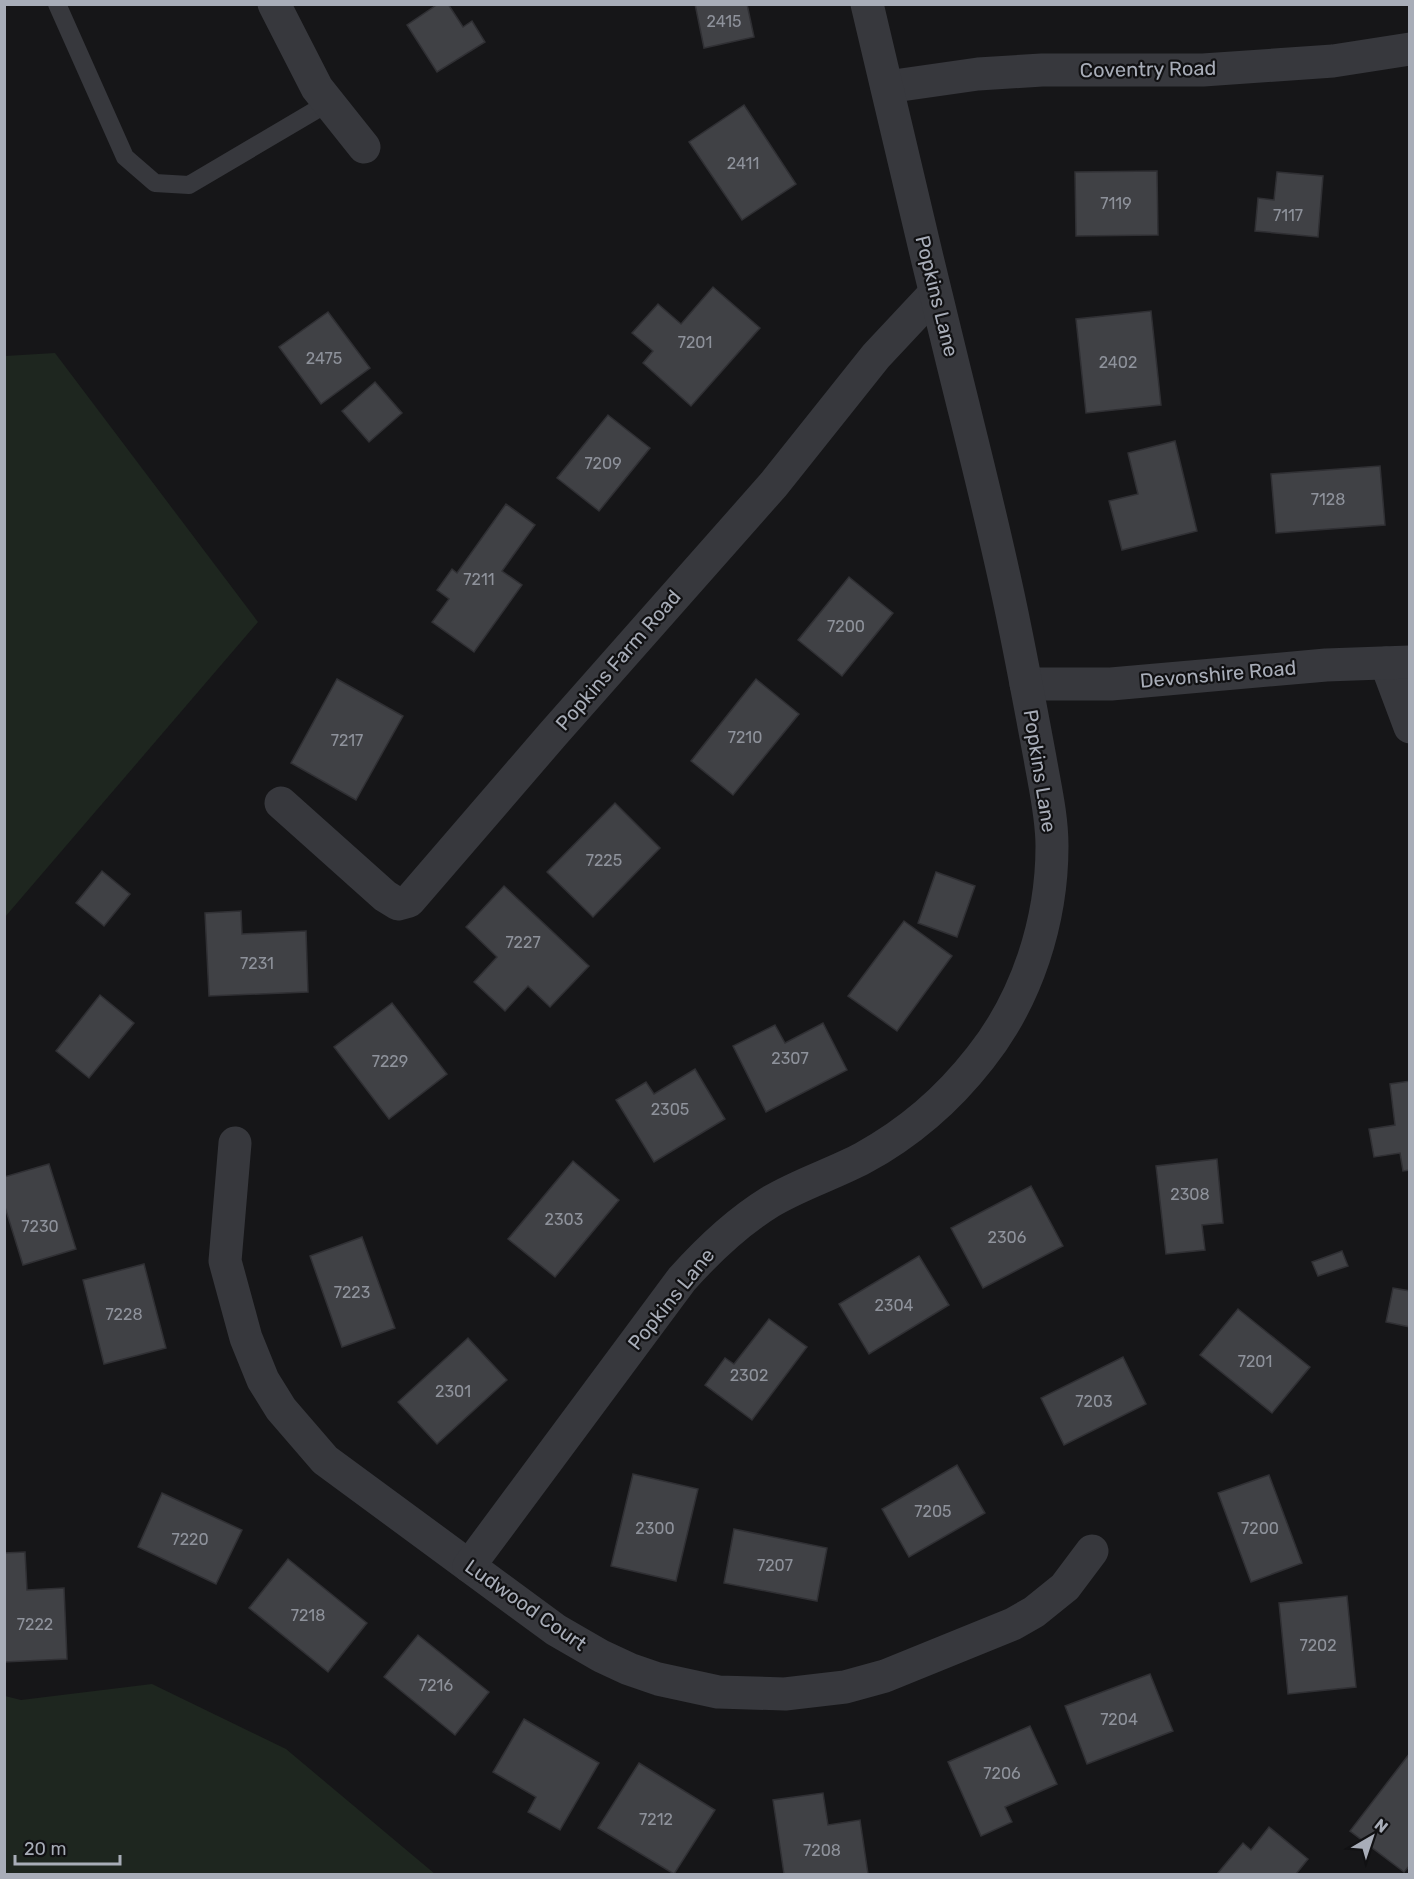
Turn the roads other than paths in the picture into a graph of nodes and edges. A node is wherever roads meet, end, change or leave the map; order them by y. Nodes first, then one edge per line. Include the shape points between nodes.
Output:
1 (57, 4) edge
2 (274, 4) edge
3 (867, 4) edge
4 (1410, 49) edge
5 (887, 87) junction
6 (328, 103) junction
7 (364, 147) dead end
8 (936, 293) junction
9 (1398, 662) edge
10 (1026, 684) junction
11 (1410, 727) edge
12 (281, 803) dead end
13 (235, 1143) dead end
14 (1092, 1551) dead end
15 (469, 1566) junction

1 - 6 lane via 125,157 155,183 189,185
2 - 6 street via 316,88
3 - 5 street, Popkins Lane
4 - 5 street, Coventry Road via 1322,62 1203,70 1041,70
5 - 8 street, Popkins Lane
6 - 7 street
8 - 10 street, Popkins Lane via 1005,575
8 - 12 street, Popkins Farm Road via 876,356 774,484 410,901 398,903 385,896
9 - 10 street, Devonshire Road via 1111,684
9 - 11 street
10 - 15 street, Popkins Lane via 1050,814 1050,880 1034,957 1000,1030 958,1085 887,1144 771,1201 707,1251 682,1279
13 - 15 street, Ludwood Court via 225,1261 246,1338 263,1380 280,1409 325,1460
14 - 15 street, Ludwood Court via 1065,1587 1013,1624 885,1676 845,1687 785,1694 718,1692 629,1669 556,1630

